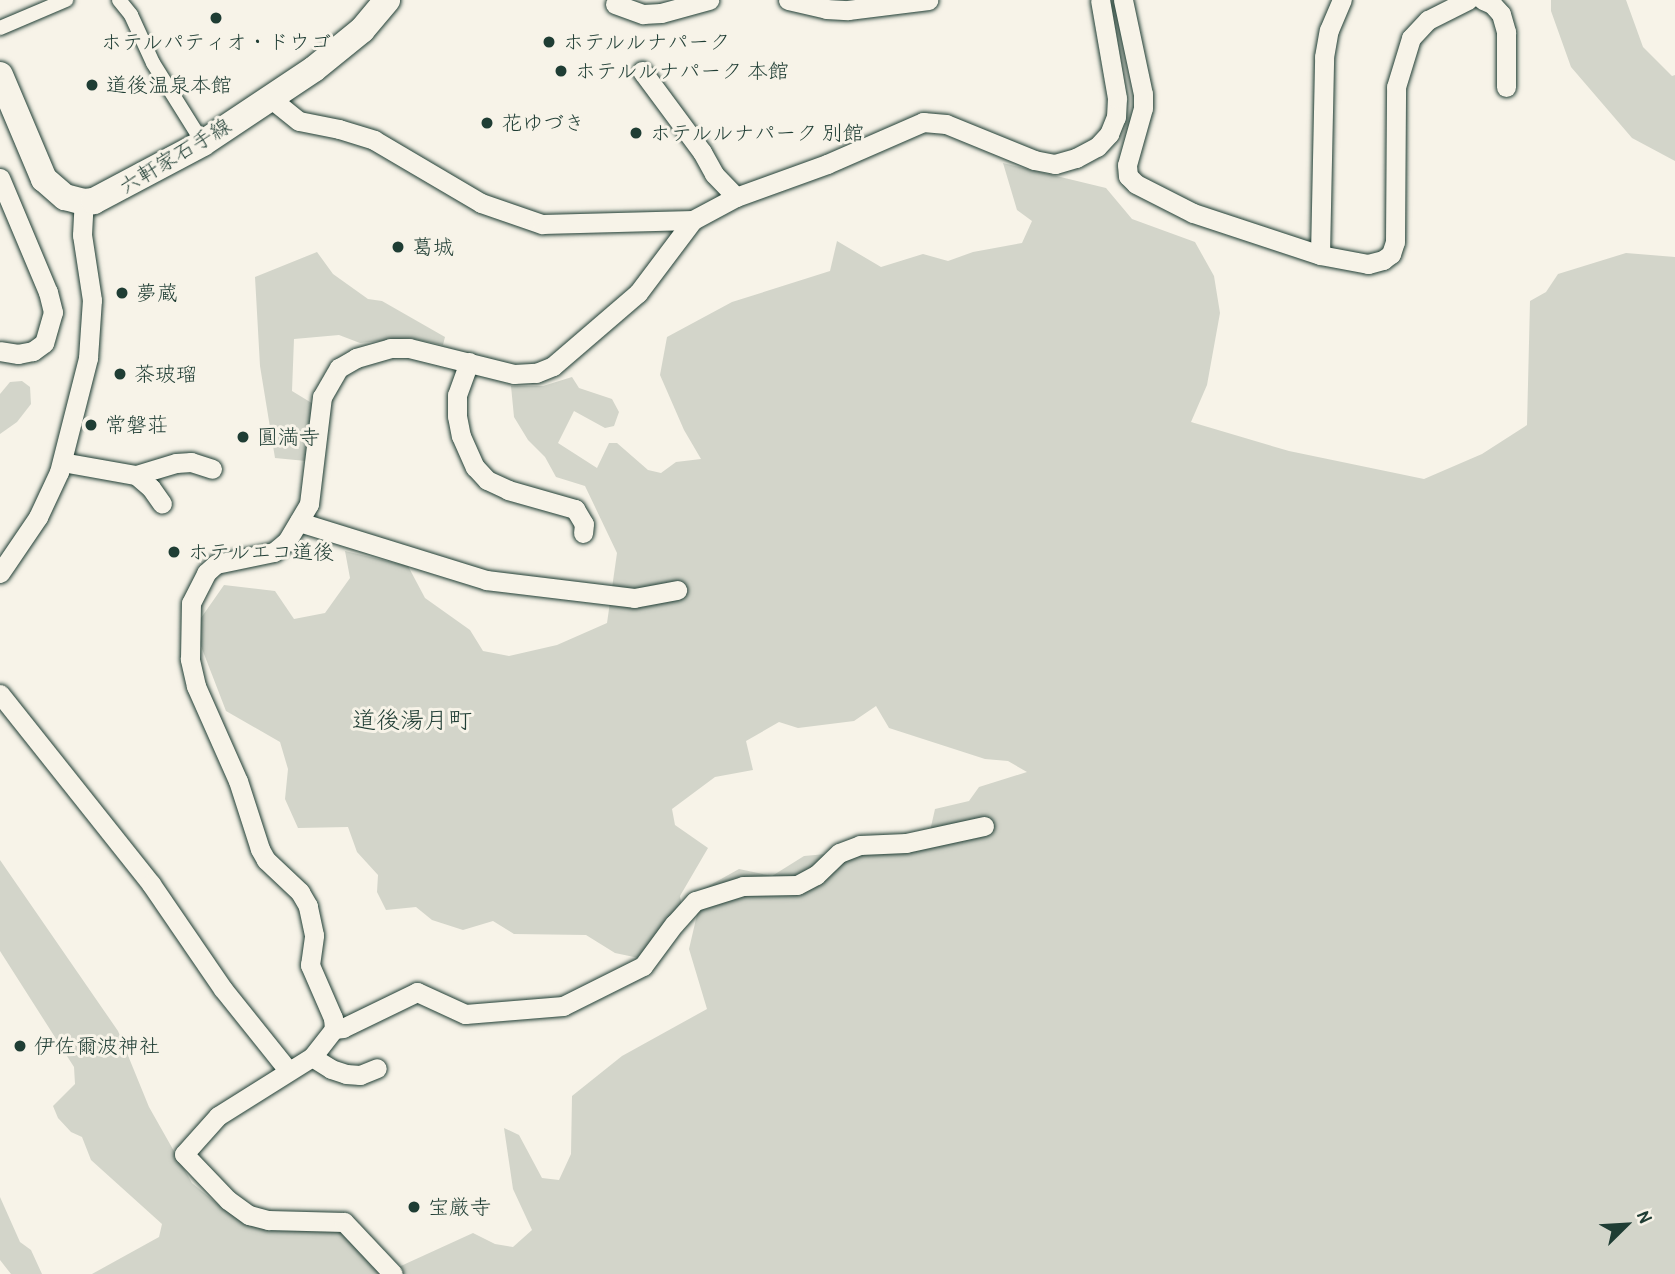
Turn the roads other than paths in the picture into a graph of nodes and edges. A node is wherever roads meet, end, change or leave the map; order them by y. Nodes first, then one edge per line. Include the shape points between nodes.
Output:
1 (66, 0) edge
2 (119, 0) edge
3 (387, 0) edge
4 (709, 0) edge
5 (788, 0) edge
6 (928, 0) edge
7 (1100, 0) edge
8 (1123, 0) edge
9 (1342, 0) edge
10 (1468, 0) edge
11 (1483, 0) edge
12 (615, 4) dead end
13 (0, 28) edge
14 (642, 71) dead end
15 (0, 75) edge
16 (1506, 87) dead end
17 (269, 97) junction
18 (203, 142) junction
19 (0, 178) edge
20 (736, 197) junction
21 (84, 202) junction
22 (693, 220) junction
23 (1320, 256) junction
24 (0, 351) edge
25 (469, 362) junction
26 (62, 462) junction
27 (212, 470) dead end
28 (136, 475) junction
29 (162, 504) dead end
30 (299, 522) junction
31 (583, 533) dead end
32 (0, 573) edge
33 (677, 590) dead end
34 (0, 694) edge
35 (984, 826) dead end
36 (334, 1029) junction
37 (312, 1057) junction
38 (377, 1068) dead end
39 (288, 1070) junction
40 (393, 1274) edge

1 - 13 street
2 - 18 street
3 - 17 main road, 六軒家石手線 via 336,52
4 - 12 street via 643,14
5 - 6 street via 848,10
7 - 20 street via 1117,98 1112,125 1097,147 1055,164 1034,160 958,128 923,122
8 - 23 street via 1143,94 1128,176 1193,213
9 - 23 street via 1324,57
10 - 23 street via 1428,20 1411,38 1396,87 1395,242 1391,254 1368,264
11 - 16 street via 1501,14 1506,32
14 - 20 street via 714,174
15 - 21 main road via 44,178 65,197
17 - 18 main road, 六軒家石手線
17 - 22 street via 299,121 374,140 481,203 542,224
18 - 21 main road, 六軒家石手線 via 106,198
19 - 24 street via 53,312 44,343 18,354
20 - 22 street
21 - 26 street via 82,236 91,278 92,327 89,358
22 - 25 street via 638,293 553,366 514,374
25 - 30 street via 390,348 339,368 322,397 309,504
25 - 31 street via 457,396 457,416 475,467 487,480 508,490 575,509 584,524
26 - 28 street
26 - 32 street via 38,517
27 - 28 street via 191,462
28 - 29 street
30 - 33 street via 486,580 634,598
30 - 36 street via 281,548 228,559 206,573 191,603 190,659 196,686 238,781 260,849 300,891 311,913 310,965
34 - 39 street via 151,884 223,989
35 - 36 street via 906,844 860,845 839,853 797,885 743,886 695,901 643,966 563,1006 465,1014 417,992
36 - 37 street
37 - 38 street via 346,1074 360,1075
37 - 39 street
39 - 40 street via 218,1116 184,1154 249,1215 268,1220 344,1222

